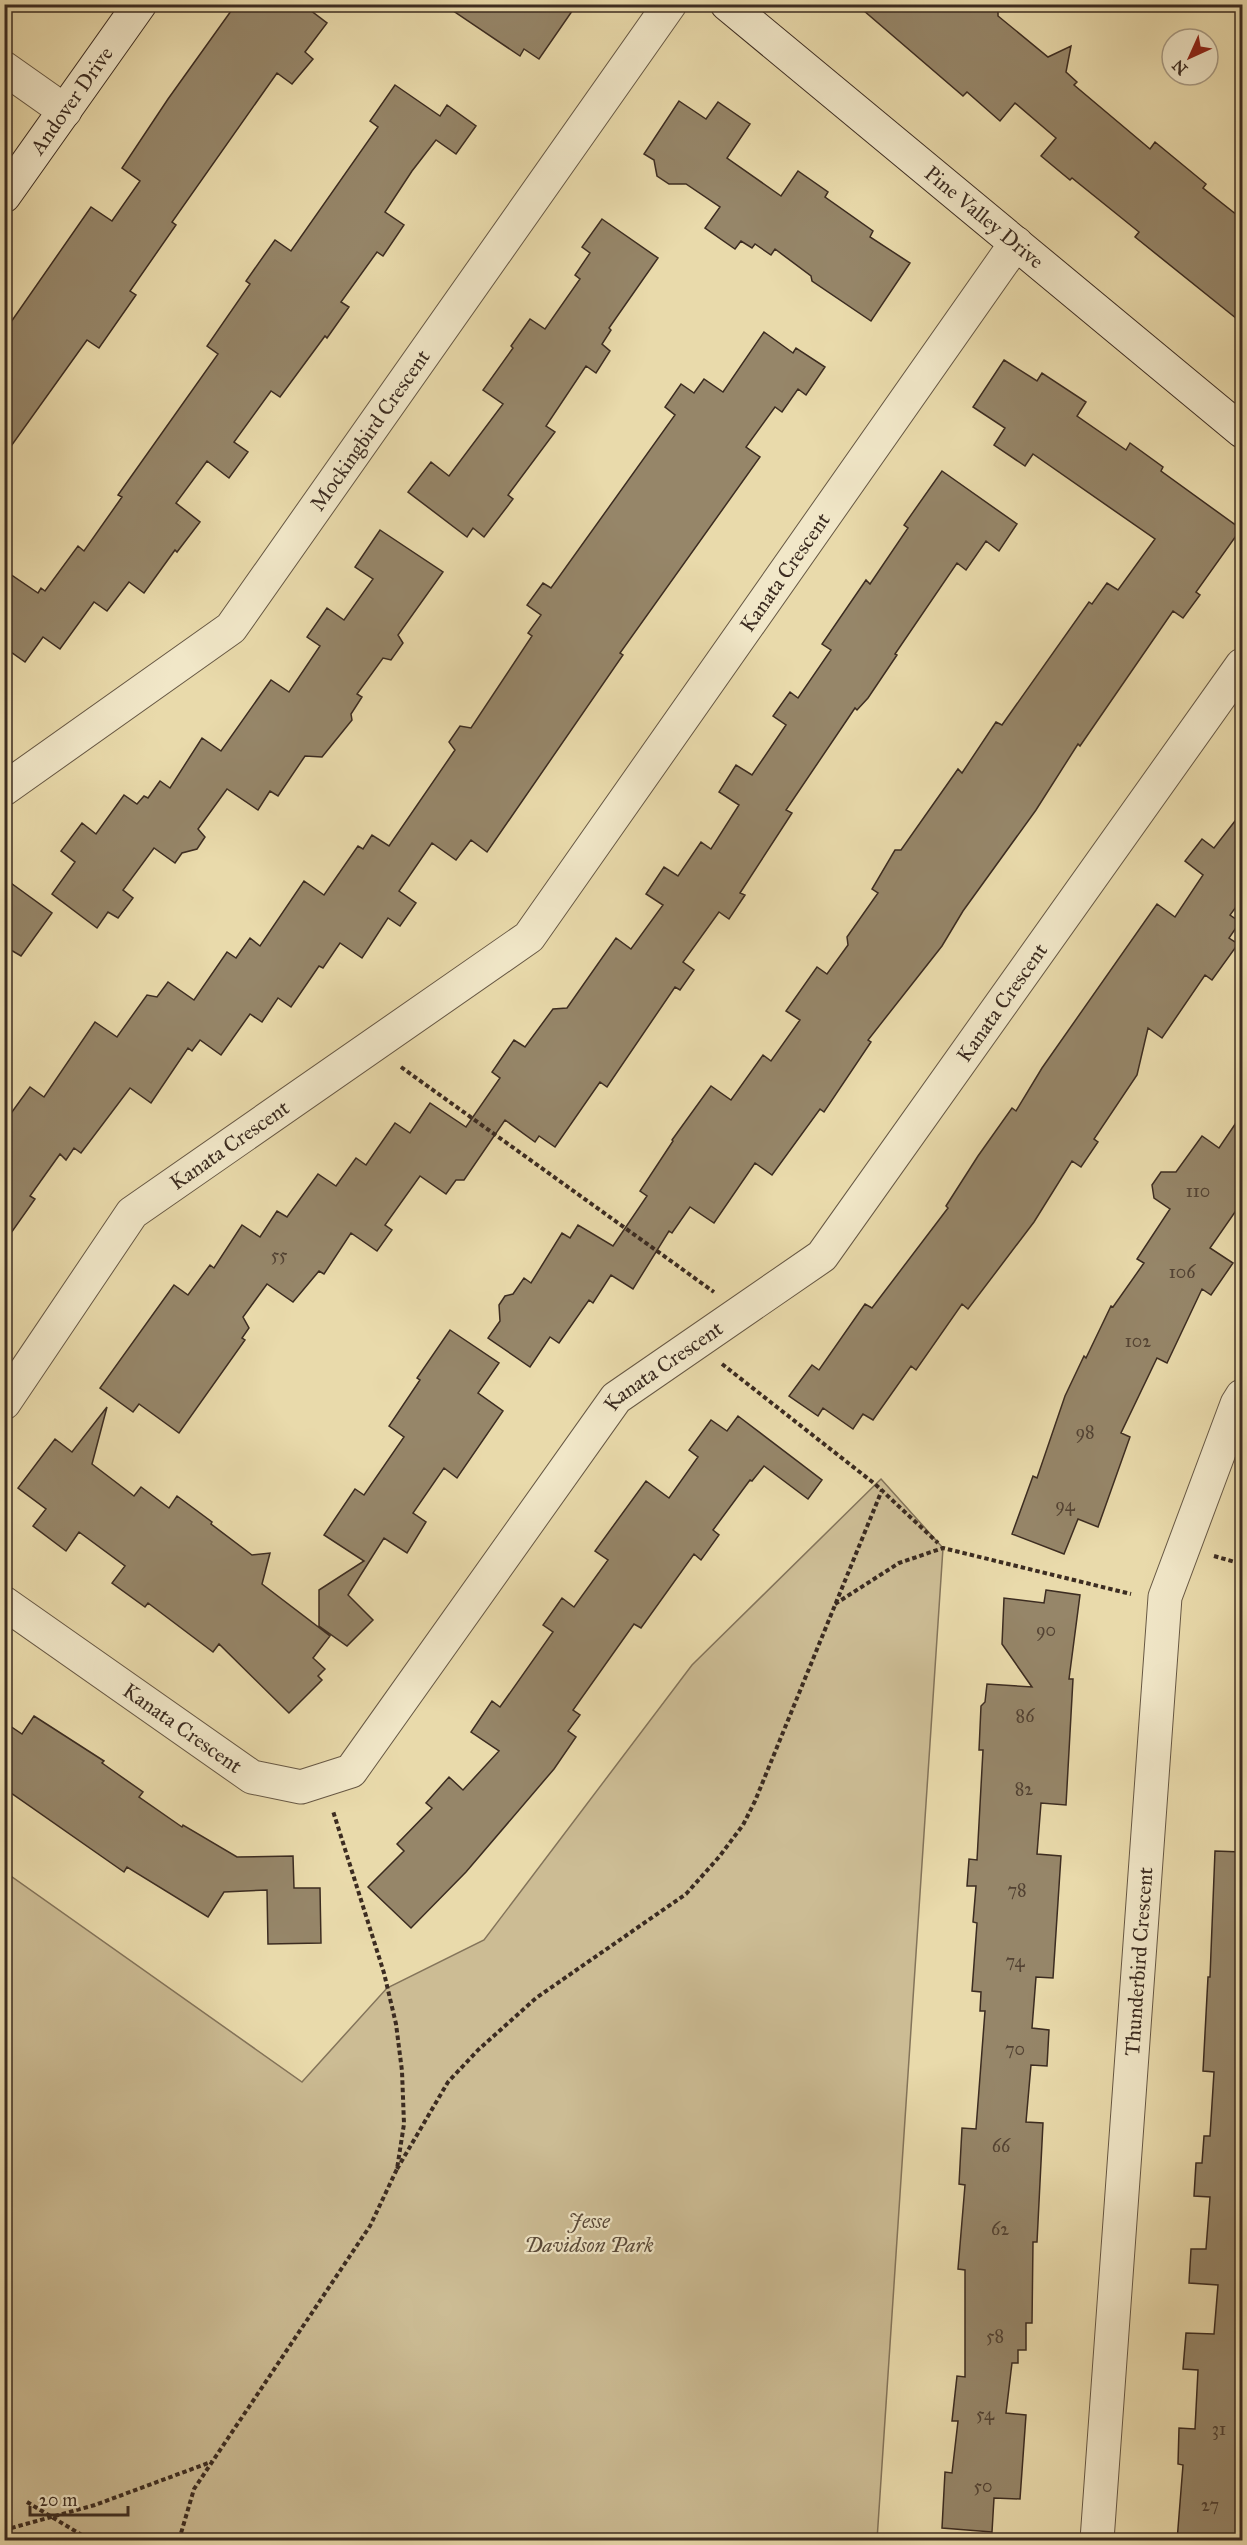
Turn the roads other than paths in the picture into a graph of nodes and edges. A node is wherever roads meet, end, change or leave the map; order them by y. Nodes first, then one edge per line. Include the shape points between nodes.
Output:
1 (140, 4) edge
2 (670, 4) edge
3 (727, 4) edge
4 (4, 68) edge
5 (65, 111) junction
6 (4, 196) edge
7 (1016, 243) junction
8 (1242, 430) edge
9 (1242, 664) edge
10 (4, 789) edge
11 (1242, 1396) edge
12 (4, 1403) edge
13 (4, 1603) edge
14 (1097, 2541) edge

1 - 5 street, Andover Drive
2 - 10 street, Mockingbird Crescent via 231,628
3 - 7 street, Pine Valley Drive
4 - 5 street
5 - 6 street, Andover Drive
7 - 8 street, Pine Valley Drive
7 - 12 street, Kanata Crescent via 529,937 132,1214
9 - 13 street, Kanata Crescent via 822,1256 616,1398 351,1771 301,1787 252,1777
11 - 14 street, Thunderbird Crescent via 1165,1597

